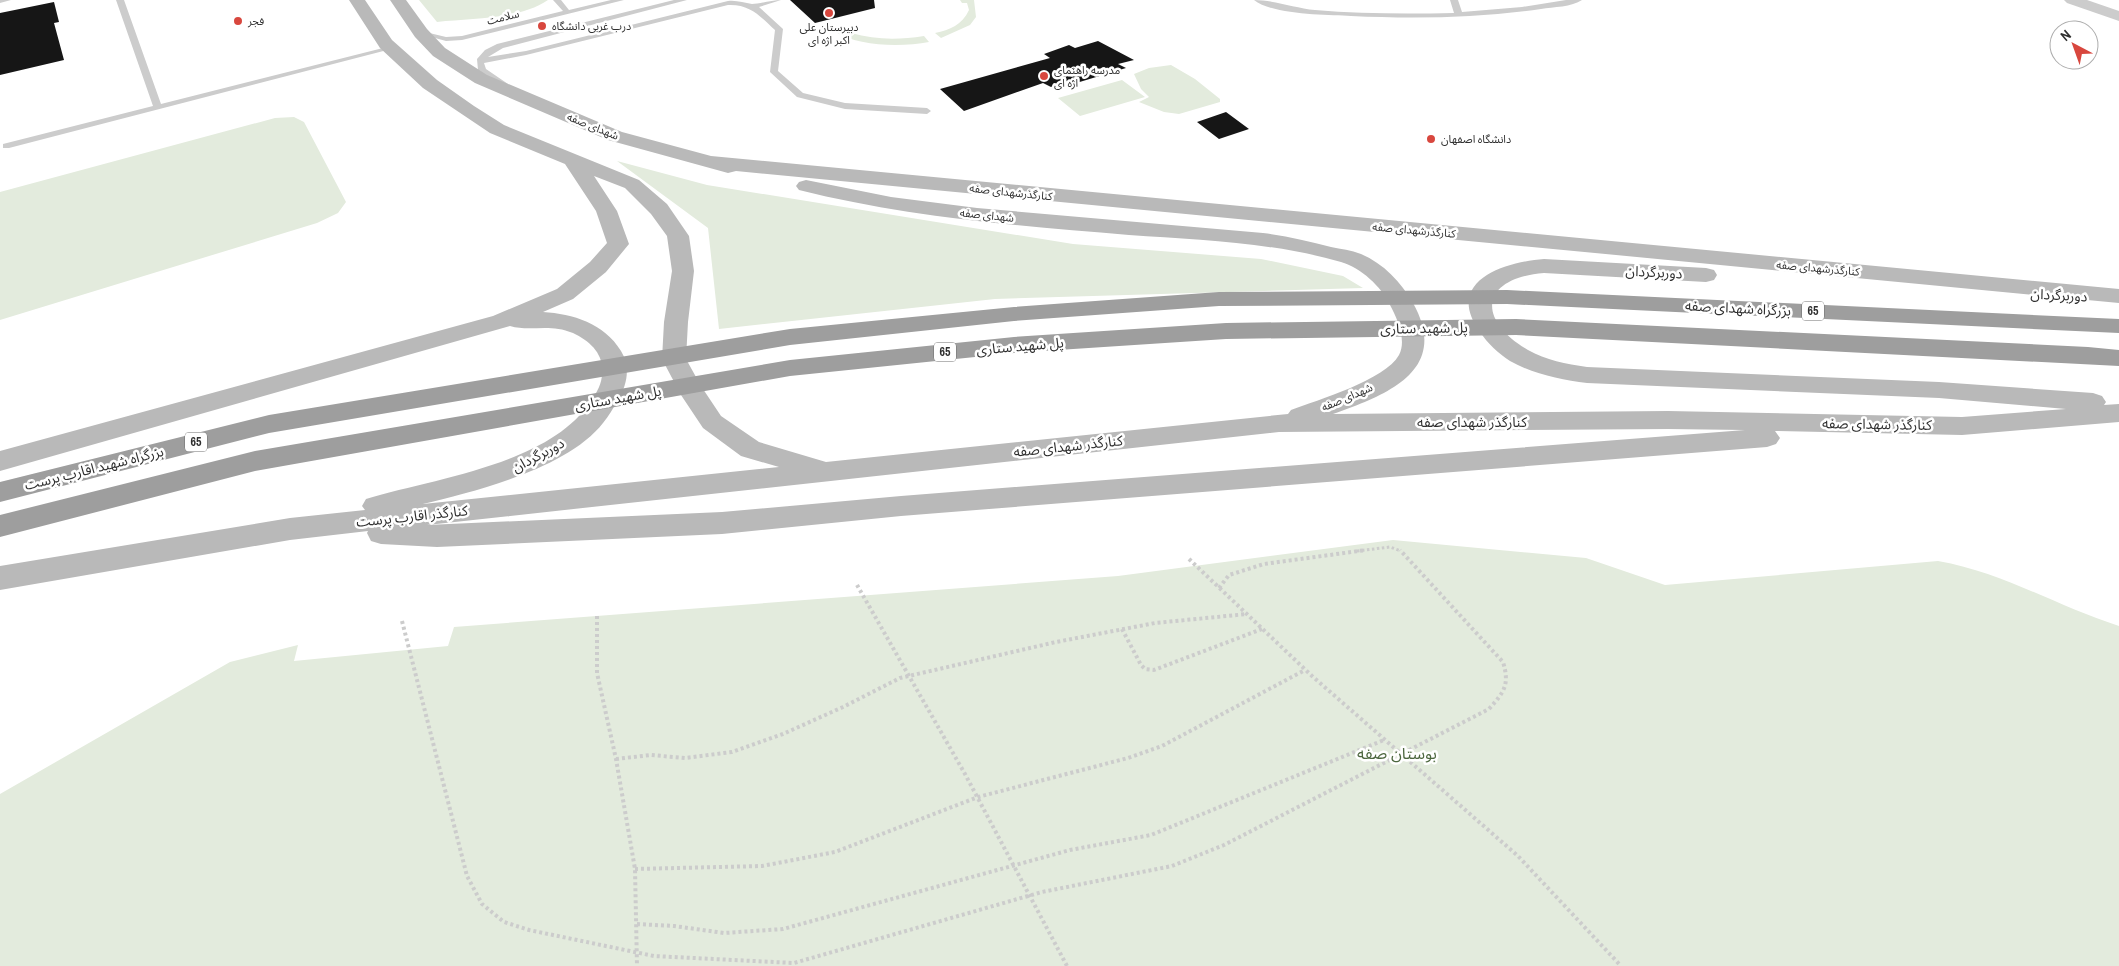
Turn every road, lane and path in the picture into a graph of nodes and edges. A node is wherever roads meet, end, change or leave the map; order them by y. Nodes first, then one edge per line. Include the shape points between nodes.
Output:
1 (7, 0) edge
2 (120, 0) edge
3 (357, 0) edge
4 (398, 0) edge
5 (557, 0) edge
6 (619, 0) edge
7 (683, 0) edge
8 (777, 0) edge
9 (1258, 0) edge
10 (1454, 0) edge
11 (1578, 0) edge
12 (2072, 0) edge
13 (0, 2) edge
14 (754, 6) junction
15 (588, 8) junction
16 (568, 13) junction
17 (1459, 15) junction
18 (2119, 16) edge
19 (602, 20) junction
20 (504, 28) junction
21 (421, 33) junction
22 (515, 42) junction
23 (391, 48) junction
24 (480, 61) junction
25 (519, 96) junction
26 (158, 107) junction
27 (927, 111) dead end
28 (6, 146) dead end
29 (574, 161) junction
30 (710, 162) junction
31 (2119, 297) edge
32 (501, 321) junction
33 (2119, 326) edge
34 (2119, 358) edge
35 (395, 402) joint
36 (2119, 404) edge
37 (2119, 413) edge
38 (1279, 423) junction
39 (1962, 426) junction
40 (0, 461) edge
41 (827, 472) junction
42 (0, 492) edge
43 (0, 526) edge
44 (290, 529) junction
45 (1189, 559) dead end
46 (0, 578) edge
47 (857, 585) dead end
48 (1219, 588) junction
49 (1247, 614) junction
50 (597, 616) dead end
51 (402, 620) dead end
52 (1122, 629) junction
53 (1262, 629) junction
54 (1305, 670) junction
55 (911, 676) junction
56 (1384, 740) junction
57 (1401, 754) junction
58 (616, 759) junction
59 (978, 797) junction
60 (1014, 864) junction
61 (635, 869) junction
62 (1030, 896) junction
63 (637, 924) junction
64 (637, 952) junction
65 (637, 966) edge
66 (1067, 966) edge
67 (1621, 966) edge

1 - 13 lane
2 - 26 lane
3 - 23 main road
4 - 21 main road, شهدای صفه
5 - 16 lane
6 - 15 lane, سلامت
7 - 19 lane, سلامت
8 - 14 lane
9 - 17 lane via 1274,7 1303,12 1395,17
10 - 17 lane
11 - 17 lane via 1540,8
12 - 18 street
14 - 24 lane via 744,1 728,3 526,53
14 - 27 lane via 779,29 780,37 772,62 774,72 800,95 845,106
15 - 16 lane, سلامت
15 - 19 lane via 579,13 579,17
16 - 20 lane, سلامت
19 - 22 lane, سلامت
20 - 21 lane, سلامت via 446,39
20 - 22 lane
21 - 25 main road, شهدای صفه via 439,52 460,66
22 - 24 lane, سلامت via 488,52
23 - 26 lane
23 - 29 main road via 430,84 489,124
24 - 25 lane via 482,70
25 - 30 main road, شهدای صفه via 615,136
26 - 28 lane
29 - 32 main road via 606,209 616,229 618,244 598,267 565,294
29 - 41 main road via 632,184 659,208 678,236 683,271 674,358 712,422 750,448
30 - 31 main road, کنارگذرشهدای صفه
30 - 38 main road, شهدای صفه via 850,196 914,206 1036,221 1253,238 1305,245 1354,260 1388,282 1405,307 1414,338 1410,358 1390,377 1359,394
31 - 36 main road, دوربرگردان via 1544,266 1524,268 1493,280 1484,290 1480,302 1481,316 1488,329 1507,347 1563,372 1939,390
32 - 40 main road
32 - 44 main road, دوربرگردان via 555,320 596,336 609,349 615,365 614,383 606,402 590,421 568,439 510,470
33 - 35 highway, بزرگراه شهدای صفه / 65 via 1507,297 1219,299 1014,314 790,337
34 - 43 highway, پل شهید ستاری / 65 via 1516,327 1226,331 1014,345 790,368 255,461
35 - 42 highway, بزرگراه شهید اقارب پرست / 65 via 269,424
37 - 39 main road, کنارگذر شهدای صفه
38 - 39 main road, کنارگذر شهدای صفه via 1668,420
38 - 41 main road, کنارگذر شهدای صفه
39 - 44 main road via 1692,443 722,523 437,536
41 - 44 main road, کنارگذر اقارب پرست
44 - 46 main road, کنارگذر اقارب پرست
45 - 48 path
47 - 55 path
48 - 49 path
48 - 57 path via 1229,575 1264,564 1380,548 1399,550 1503,662 1508,677 1504,692 1489,709
49 - 52 path
49 - 53 path
50 - 58 path via 597,673
51 - 64 path via 467,876 482,904 504,922 529,930
52 - 53 path via 1141,665 1154,670
52 - 55 path
53 - 54 path
54 - 56 path
54 - 59 path via 1162,746
55 - 58 path via 900,678 783,734 732,752 685,758 651,755
55 - 59 path
56 - 57 path
56 - 60 path via 1151,835
57 - 62 path via 1224,845 1172,866
57 - 67 path via 1518,856
58 - 61 path
59 - 60 path
59 - 61 path via 835,852 762,866
60 - 62 path
60 - 63 path via 784,929 724,933
61 - 63 path
62 - 64 path via 794,963 654,956
62 - 66 path
63 - 64 path
64 - 65 path

